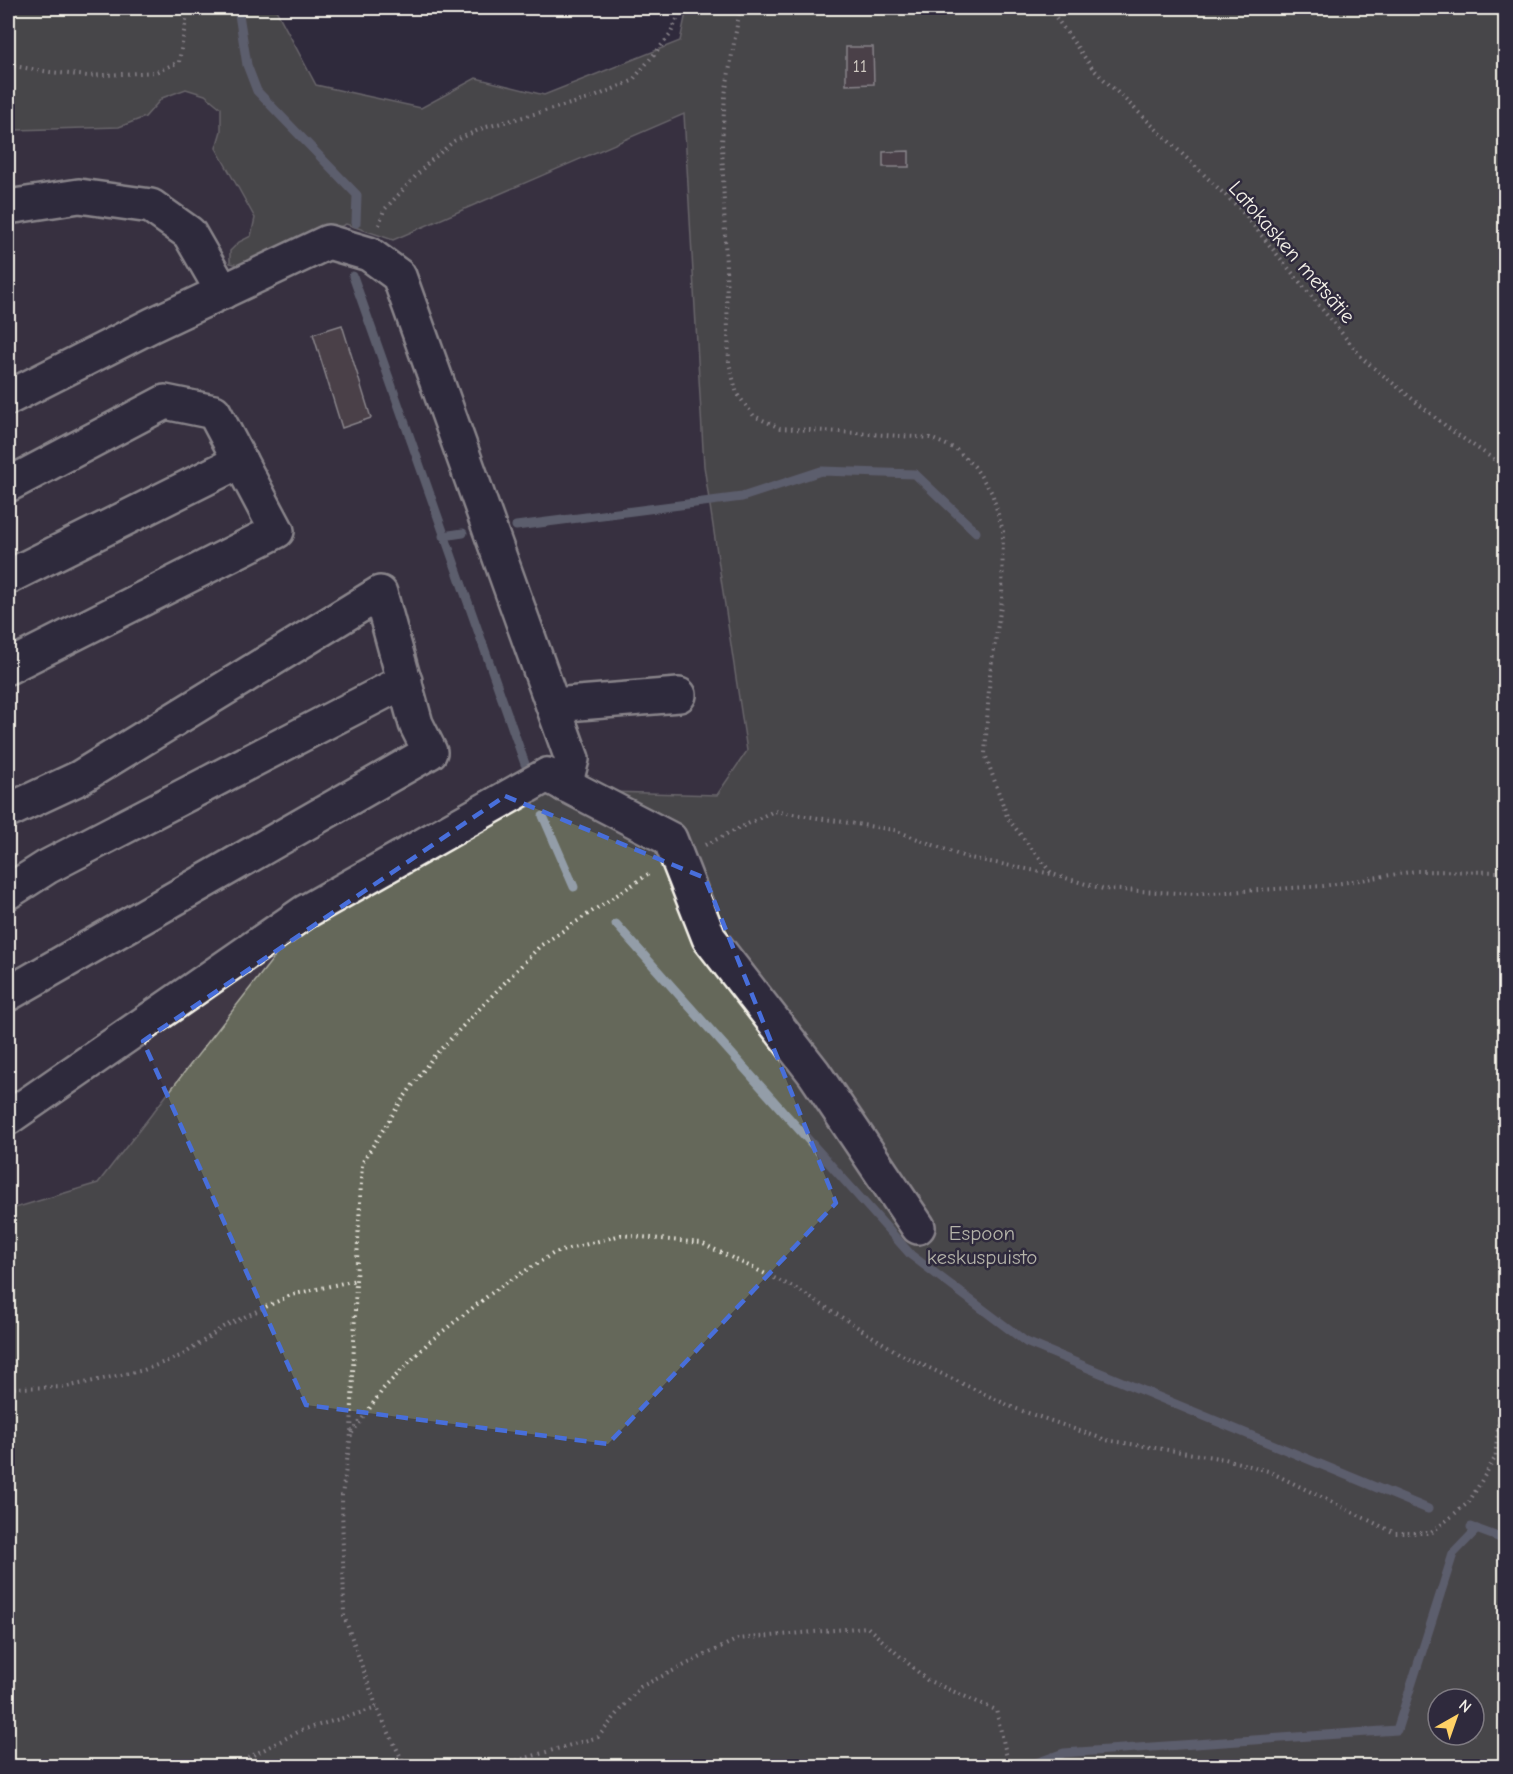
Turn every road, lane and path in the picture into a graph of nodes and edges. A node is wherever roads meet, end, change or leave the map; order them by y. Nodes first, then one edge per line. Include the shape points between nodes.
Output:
1 (188, 8) edge
2 (682, 8) edge
3 (740, 8) edge
4 (1049, 8) edge
5 (8, 64) edge
6 (8, 207) edge
7 (369, 254) junction
8 (223, 292) junction
9 (8, 398) edge
10 (240, 461) junction
11 (1506, 470) edge
12 (8, 485) edge
13 (8, 577) edge
14 (8, 667) edge
15 (405, 681) junction
16 (679, 695) dead end
17 (553, 705) junction
18 (565, 785) junction
19 (8, 811) edge
20 (678, 859) junction
21 (1506, 872) edge
22 (1052, 874) junction
23 (8, 892) edge
24 (8, 994) edge
25 (8, 1118) edge
26 (918, 1227) dead end
27 (356, 1280) junction
28 (1506, 1350) edge
29 (8, 1388) edge
30 (351, 1434) junction
31 (377, 1708) junction
32 (232, 1767) edge
33 (405, 1767) edge
34 (506, 1767) edge
35 (1009, 1767) edge

1 - 5 path via 179,62 156,72 88,76
2 - 7 path via 670,35 632,81 592,98 483,128 454,141 384,210
3 - 22 path via 724,95 722,143 729,363 737,394 754,416 780,428 930,438 956,448 992,493 1003,531 1002,600 990,673 985,754 1008,819
4 - 11 path, Latokasken metsätie via 1093,69 1239,208 1363,359
6 - 8 lane via 79,196 151,206 189,233
7 - 8 lane via 328,242
7 - 17 lane via 399,276
8 - 9 lane
10 - 12 lane via 214,412 165,402
10 - 13 lane
10 - 14 lane via 277,531
15 - 19 lane via 380,593 80,778
15 - 23 lane via 47,867
15 - 24 lane via 416,724 430,752
16 - 17 lane
17 - 18 lane via 572,759
18 - 20 lane via 670,839
18 - 25 lane via 546,775 305,912
20 - 22 path via 774,811 894,830 965,857
20 - 26 lane via 709,938 814,1073
20 - 27 path via 540,946 433,1057 362,1163
21 - 22 path via 1416,871 1323,886 1195,894 1103,889
27 - 29 path via 291,1295 223,1328 183,1356 144,1370 66,1387
27 - 30 path
28 - 30 path via 1495,1458 1469,1502 1431,1533 1395,1533 1268,1471 1106,1440 1014,1408 902,1355 795,1288 701,1243 621,1235 554,1253 498,1288 429,1342 384,1388
30 - 31 path via 342,1495 344,1616
31 - 32 path via 302,1730
31 - 33 path
34 - 35 path via 598,1737 640,1687 738,1639 867,1627 927,1680 996,1710

